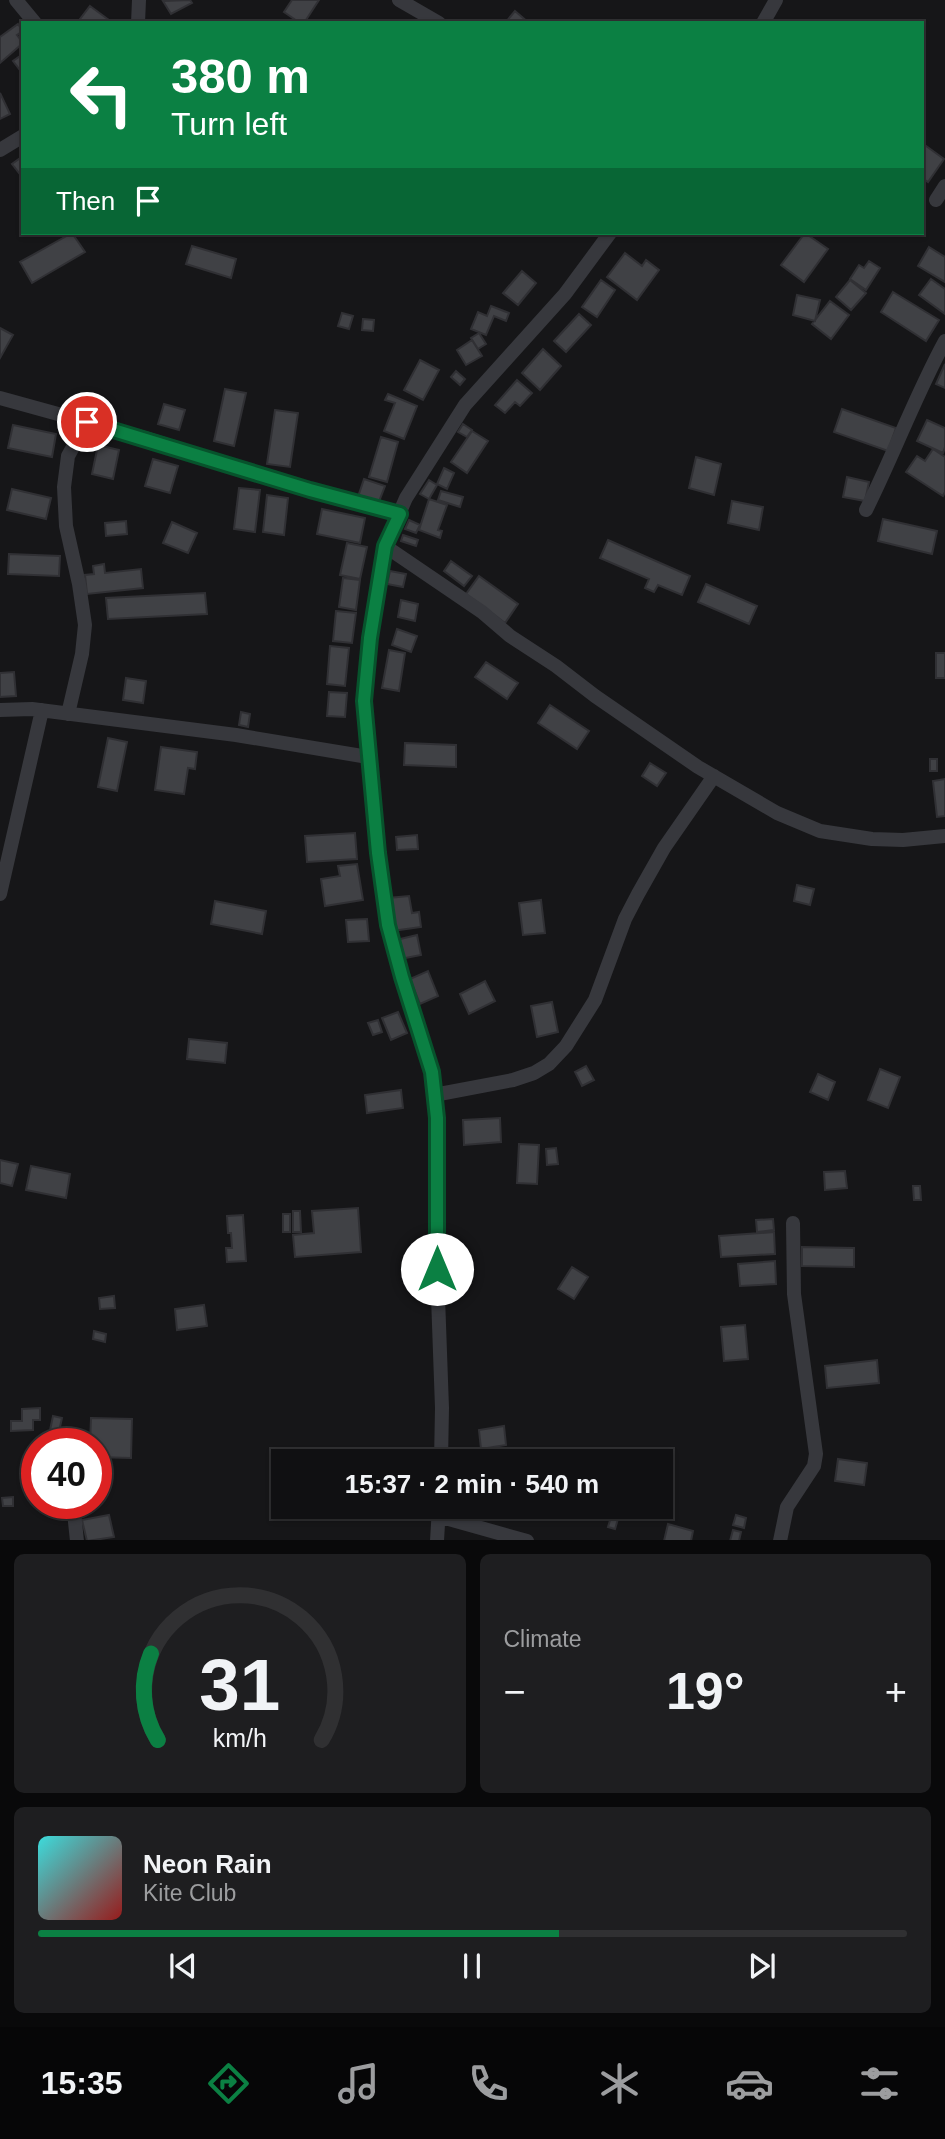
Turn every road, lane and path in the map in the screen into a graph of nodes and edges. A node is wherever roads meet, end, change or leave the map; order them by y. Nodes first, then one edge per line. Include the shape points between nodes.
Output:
1 (16, 0) edge
2 (139, 0) edge
3 (399, 0) edge
4 (776, 0) edge
5 (33, 21) edge
6 (138, 21) edge
7 (436, 21) edge
8 (764, 21) edge
9 (21, 137) edge
10 (0, 150) edge
11 (945, 186) edge
12 (936, 200) dead end
13 (609, 235) edge
14 (945, 341) edge
15 (0, 398) edge
16 (87, 422) junction
17 (866, 510) dead end
18 (400, 514) junction
19 (385, 546) junction
20 (0, 710) edge
21 (42, 710) junction
22 (68, 714) junction
23 (368, 757) junction
24 (714, 776) junction
25 (945, 836) edge
26 (0, 894) edge
27 (434, 1094) junction
28 (793, 1223) dead end
29 (441, 1449) edge
30 (75, 1519) edge
31 (438, 1519) edge
32 (462, 1519) edge
33 (78, 1540) edge
34 (437, 1540) edge
35 (524, 1540) edge
36 (780, 1540) edge

1 - 5 street
2 - 6 street
3 - 7 street
4 - 8 street
9 - 10 street
11 - 12 street
13 - 18 street via 565,294 465,405
14 - 17 street
15 - 16 street
16 - 18 street
16 - 22 street via 68,456 64,487 66,526 85,625
18 - 19 street
19 - 23 street via 366,674
19 - 24 street
20 - 21 street
21 - 22 street
21 - 26 street
22 - 23 street via 236,734
23 - 27 street via 388,925 432,1072
24 - 25 street via 777,813 820,831 902,840
24 - 27 street via 638,894 595,1000 566,1046 534,1073
27 - 29 street
28 - 36 street via 794,1294 816,1454 814,1466 787,1507
30 - 33 street
31 - 34 street
32 - 35 street

